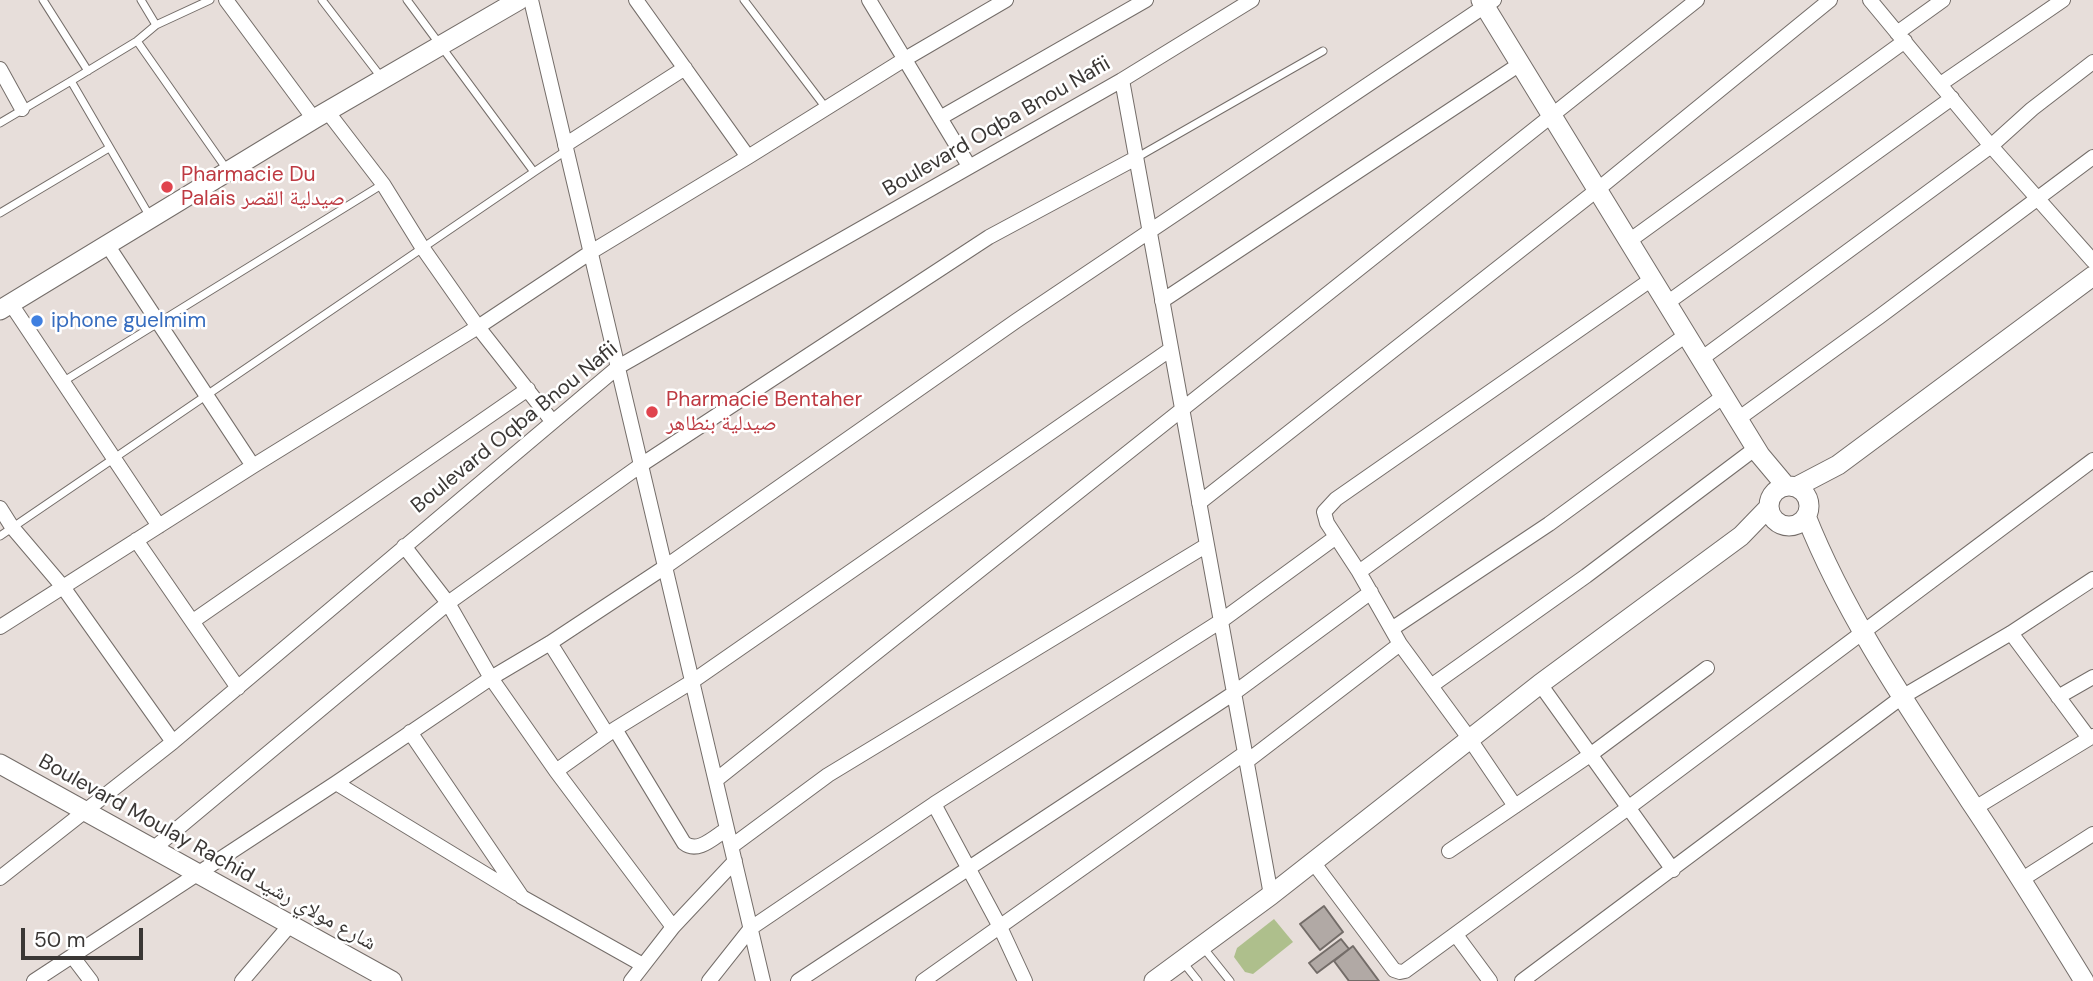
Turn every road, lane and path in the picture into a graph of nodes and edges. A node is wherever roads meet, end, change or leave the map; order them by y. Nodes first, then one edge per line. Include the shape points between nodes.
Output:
1 (43, 0) edge
2 (141, 0) edge
3 (210, 0) edge
4 (226, 0) edge
5 (322, 0) edge
6 (407, 0) edge
7 (519, 0) edge
8 (531, 0) edge
9 (636, 0) edge
10 (744, 0) edge
11 (869, 0) edge
12 (1146, 0) edge
13 (1252, 0) edge
14 (1697, 0) edge
15 (1830, 0) edge
16 (1870, 0) edge
17 (1943, 0) edge
18 (2063, 0) edge
19 (997, 2) edge
20 (1487, 2) edge
21 (156, 26) junction
22 (1901, 37) junction
23 (137, 41) junction
24 (442, 45) junction
25 (1323, 51) dead end
26 (905, 59) junction
27 (2093, 62) edge
28 (1520, 64) junction
29 (685, 68) junction
30 (88, 71) junction
31 (1, 74) edge
32 (383, 80) junction
33 (1122, 80) junction
34 (71, 82) junction
35 (1942, 83) junction
36 (1952, 98) junction
37 (826, 108) junction
38 (22, 109) junction
39 (1551, 114) junction
40 (321, 115) junction
41 (940, 118) junction
42 (0, 122) edge
43 (1992, 146) junction
44 (109, 148) junction
45 (566, 148) junction
46 (748, 157) junction
47 (2093, 157) edge
48 (1136, 158) junction
49 (969, 166) junction
50 (229, 171) junction
51 (534, 172) junction
52 (383, 184) junction
53 (1597, 190) junction
54 (2038, 197) junction
55 (0, 213) edge
56 (151, 219) junction
57 (1150, 232) junction
58 (1629, 241) junction
59 (108, 246) junction
60 (422, 247) junction
61 (591, 252) junction
62 (2093, 261) edge
63 (2093, 276) edge
64 (1652, 279) junction
65 (1162, 301) junction
66 (1667, 303) junction
67 (6, 307) edge
68 (160, 322) junction
69 (478, 327) junction
70 (1686, 335) junction
71 (1171, 349) junction
72 (1701, 359) junction
73 (618, 367) junction
74 (64, 382) junction
75 (527, 389) junction
76 (206, 395) junction
77 (1724, 396) junction
78 (1182, 410) junction
79 (1738, 419) junction
80 (552, 421) junction
81 (1758, 451) junction
82 (114, 458) junction
83 (2093, 460) edge
84 (641, 465) junction
85 (253, 466) junction
86 (1199, 503) junction
87 (1788, 506) junction
88 (0, 508) edge
89 (159, 526) junction
90 (12, 527) junction
91 (0, 536) edge
92 (1336, 537) junction
93 (136, 540) junction
94 (1207, 545) junction
95 (404, 546) junction
96 (665, 567) junction
97 (1359, 572) junction
98 (2093, 579) edge
99 (63, 587) junction
100 (1371, 592) junction
101 (448, 603) junction
102 (193, 621) junction
103 (1221, 621) junction
104 (0, 627) edge
105 (1393, 628) junction
106 (1864, 631) junction
107 (2011, 633) junction
108 (550, 643) junction
109 (1400, 644) junction
110 (1707, 668) dead end
111 (2093, 677) edge
112 (491, 678) junction
113 (693, 681) junction
114 (1540, 684) junction
115 (1431, 686) junction
116 (238, 688) junction
117 (1234, 692) junction
118 (1902, 697) junction
119 (2058, 697) junction
120 (410, 732) junction
121 (611, 732) junction
122 (2091, 737) edge
123 (1469, 738) junction
124 (173, 742) junction
125 (1590, 755) junction
126 (1246, 758) junction
127 (0, 765) edge
128 (556, 771) junction
129 (716, 780) junction
130 (336, 783) junction
131 (934, 804) junction
132 (1515, 806) junction
133 (1628, 808) junction
134 (1975, 808) junction
135 (84, 811) junction
136 (727, 829) junction
137 (2093, 834) edge
138 (732, 846) junction
139 (153, 849) junction
140 (1449, 851) dead end
141 (735, 861) junction
142 (1312, 862) junction
143 (969, 869) junction
144 (1672, 870) junction
145 (198, 874) junction
146 (0, 878) edge
147 (2021, 880) junction
148 (1271, 895) junction
149 (522, 897) junction
150 (290, 925) junction
151 (673, 927) junction
152 (1000, 927) junction
153 (751, 928) junction
154 (1456, 935) junction
155 (1202, 946) junction
156 (72, 956) junction
157 (1182, 961) junction
158 (643, 965) junction
159 (372, 976) edge
160 (34, 981) edge
161 (90, 981) edge
162 (242, 981) edge
163 (392, 981) edge
164 (631, 981) edge
165 (709, 981) edge
166 (764, 981) edge
167 (798, 981) edge
168 (923, 981) edge
169 (1025, 981) edge
170 (1154, 981) edge
171 (1198, 981) edge
172 (1230, 981) edge
173 (1490, 981) edge
174 (1522, 981) edge
175 (2084, 981) edge

1 - 30 lane
2 - 21 lane
3 - 21 lane
4 - 40 street
5 - 32 lane
6 - 24 lane
7 - 24 street
8 - 45 street
9 - 29 street
10 - 37 lane
11 - 26 street
12 - 41 street
13 - 33 street, Boulevard Oqba Bnou Nafii
14 - 39 street
15 - 53 street
16 - 22 street
17 - 22 street
18 - 35 street
19 - 26 street
20 - 28 street
20 - 57 street
21 - 23 lane
22 - 35 street
22 - 58 street
23 - 30 lane
23 - 50 lane
24 - 32 street
24 - 51 lane
25 - 48 lane
26 - 37 street
26 - 41 street
27 - 43 street
28 - 39 street
28 - 65 street
29 - 45 street
29 - 46 street
30 - 34 lane
31 - 38 street
32 - 40 street
33 - 48 street
33 - 49 street, Boulevard Oqba Bnou Nafii
34 - 38 lane
34 - 44 lane
35 - 36 street
36 - 43 street
36 - 66 street
37 - 46 street
38 - 42 lane
39 - 53 street
39 - 78 street
40 - 50 street
40 - 52 street
41 - 49 street
43 - 54 street
43 - 72 street
44 - 55 lane
44 - 56 lane
45 - 51 lane
45 - 61 street
46 - 61 street
47 - 54 street
48 - 57 street
48 - 84 street via 989,237
49 - 73 street, Boulevard Oqba Bnou Nafii
50 - 56 street
51 - 60 lane
52 - 60 street
52 - 68 lane
53 - 58 street
53 - 86 street
54 - 62 street
54 - 79 street
56 - 59 street
57 - 65 street
57 - 96 street via 902,399
58 - 64 street
59 - 67 street
59 - 68 street
60 - 69 street
60 - 76 lane
61 - 69 street
61 - 73 street
63 - 87 street
64 - 66 street
64 - 92 street via 1336,499 1324,512
65 - 71 street
66 - 70 street
67 - 74 street
68 - 74 lane
68 - 76 street
69 - 75 street
69 - 85 street
70 - 72 street
70 - 97 street
71 - 78 street
71 - 113 street
72 - 77 street
73 - 80 street, Boulevard Oqba Bnou Nafii
73 - 84 street
74 - 82 street
75 - 80 street
75 - 102 street
76 - 82 lane
76 - 85 street
77 - 79 street
77 - 105 street via 1549,524
78 - 86 street
78 - 129 street
79 - 81 street
80 - 95 street, Boulevard Oqba Bnou Nafii
81 - 87 street
81 - 115 street
82 - 89 street
82 - 90 lane
83 - 106 street
84 - 96 street
84 - 101 street
85 - 89 street
86 - 94 street
87 - 106 street via 1821,553
87 - 114 street
88 - 90 street
89 - 93 street
90 - 91 lane
90 - 99 street
92 - 97 street
92 - 103 street
93 - 99 street
93 - 102 street
94 - 103 street
94 - 138 street via 828,775
95 - 101 street
95 - 116 street, Boulevard Oqba Bnou Nafii
96 - 108 street
96 - 113 street
97 - 100 street
98 - 107 street
99 - 104 street
99 - 124 street
100 - 105 street
100 - 117 street
101 - 112 street
101 - 139 street
102 - 116 street
103 - 117 street
103 - 131 street
105 - 109 street
106 - 118 street
106 - 133 street
107 - 118 street
107 - 119 street
108 - 112 street
108 - 121 street
109 - 115 street
109 - 126 street
110 - 125 street
111 - 119 street
112 - 120 street
112 - 128 street
113 - 121 street
113 - 129 street
114 - 123 street
114 - 125 street
115 - 123 street
116 - 124 street, Boulevard Oqba Bnou Nafii
117 - 126 street
117 - 143 street
118 - 134 street
118 - 144 street
119 - 122 street
120 - 130 street
120 - 149 street
121 - 128 street
121 - 136 street via 684,843 697,848
122 - 134 street
123 - 132 street
123 - 142 street
124 - 135 street, Boulevard Oqba Bnou Nafii
125 - 132 street
125 - 133 street
126 - 148 street
126 - 152 street
127 - 135 street, Boulevard Moulay Rachid شارع مولاي رشيد
128 - 151 street
129 - 136 street
130 - 145 street
130 - 149 street
131 - 143 street
131 - 153 street
132 - 140 street
133 - 144 street
133 - 154 street
134 - 147 street
135 - 139 street, Boulevard Moulay Rachid شارع مولاي رشيد
135 - 146 street, Boulevard Oqba Bnou Nafii
136 - 138 street
137 - 147 street
138 - 141 street
139 - 145 street, Boulevard Moulay Rachid شارع مولاي رشيد
141 - 151 street
141 - 153 street
142 - 148 street
142 - 154 street via 1394,970 1405,971
143 - 152 street
143 - 167 street
144 - 174 street
145 - 150 street, Boulevard Moulay Rachid شارع مولاي رشيد
145 - 156 street
147 - 175 street
148 - 155 street
149 - 158 street
150 - 159 street, Boulevard Moulay Rachid شارع مولاي رشيد
150 - 162 street
151 - 158 street
152 - 168 street
152 - 169 street
153 - 165 street
153 - 166 street
154 - 173 street
155 - 157 street
155 - 172 lane
156 - 160 street
156 - 161 street
157 - 170 street
157 - 171 lane
158 - 164 street
159 - 163 street, Boulevard Moulay Rachid شارع مولاي رشيد

